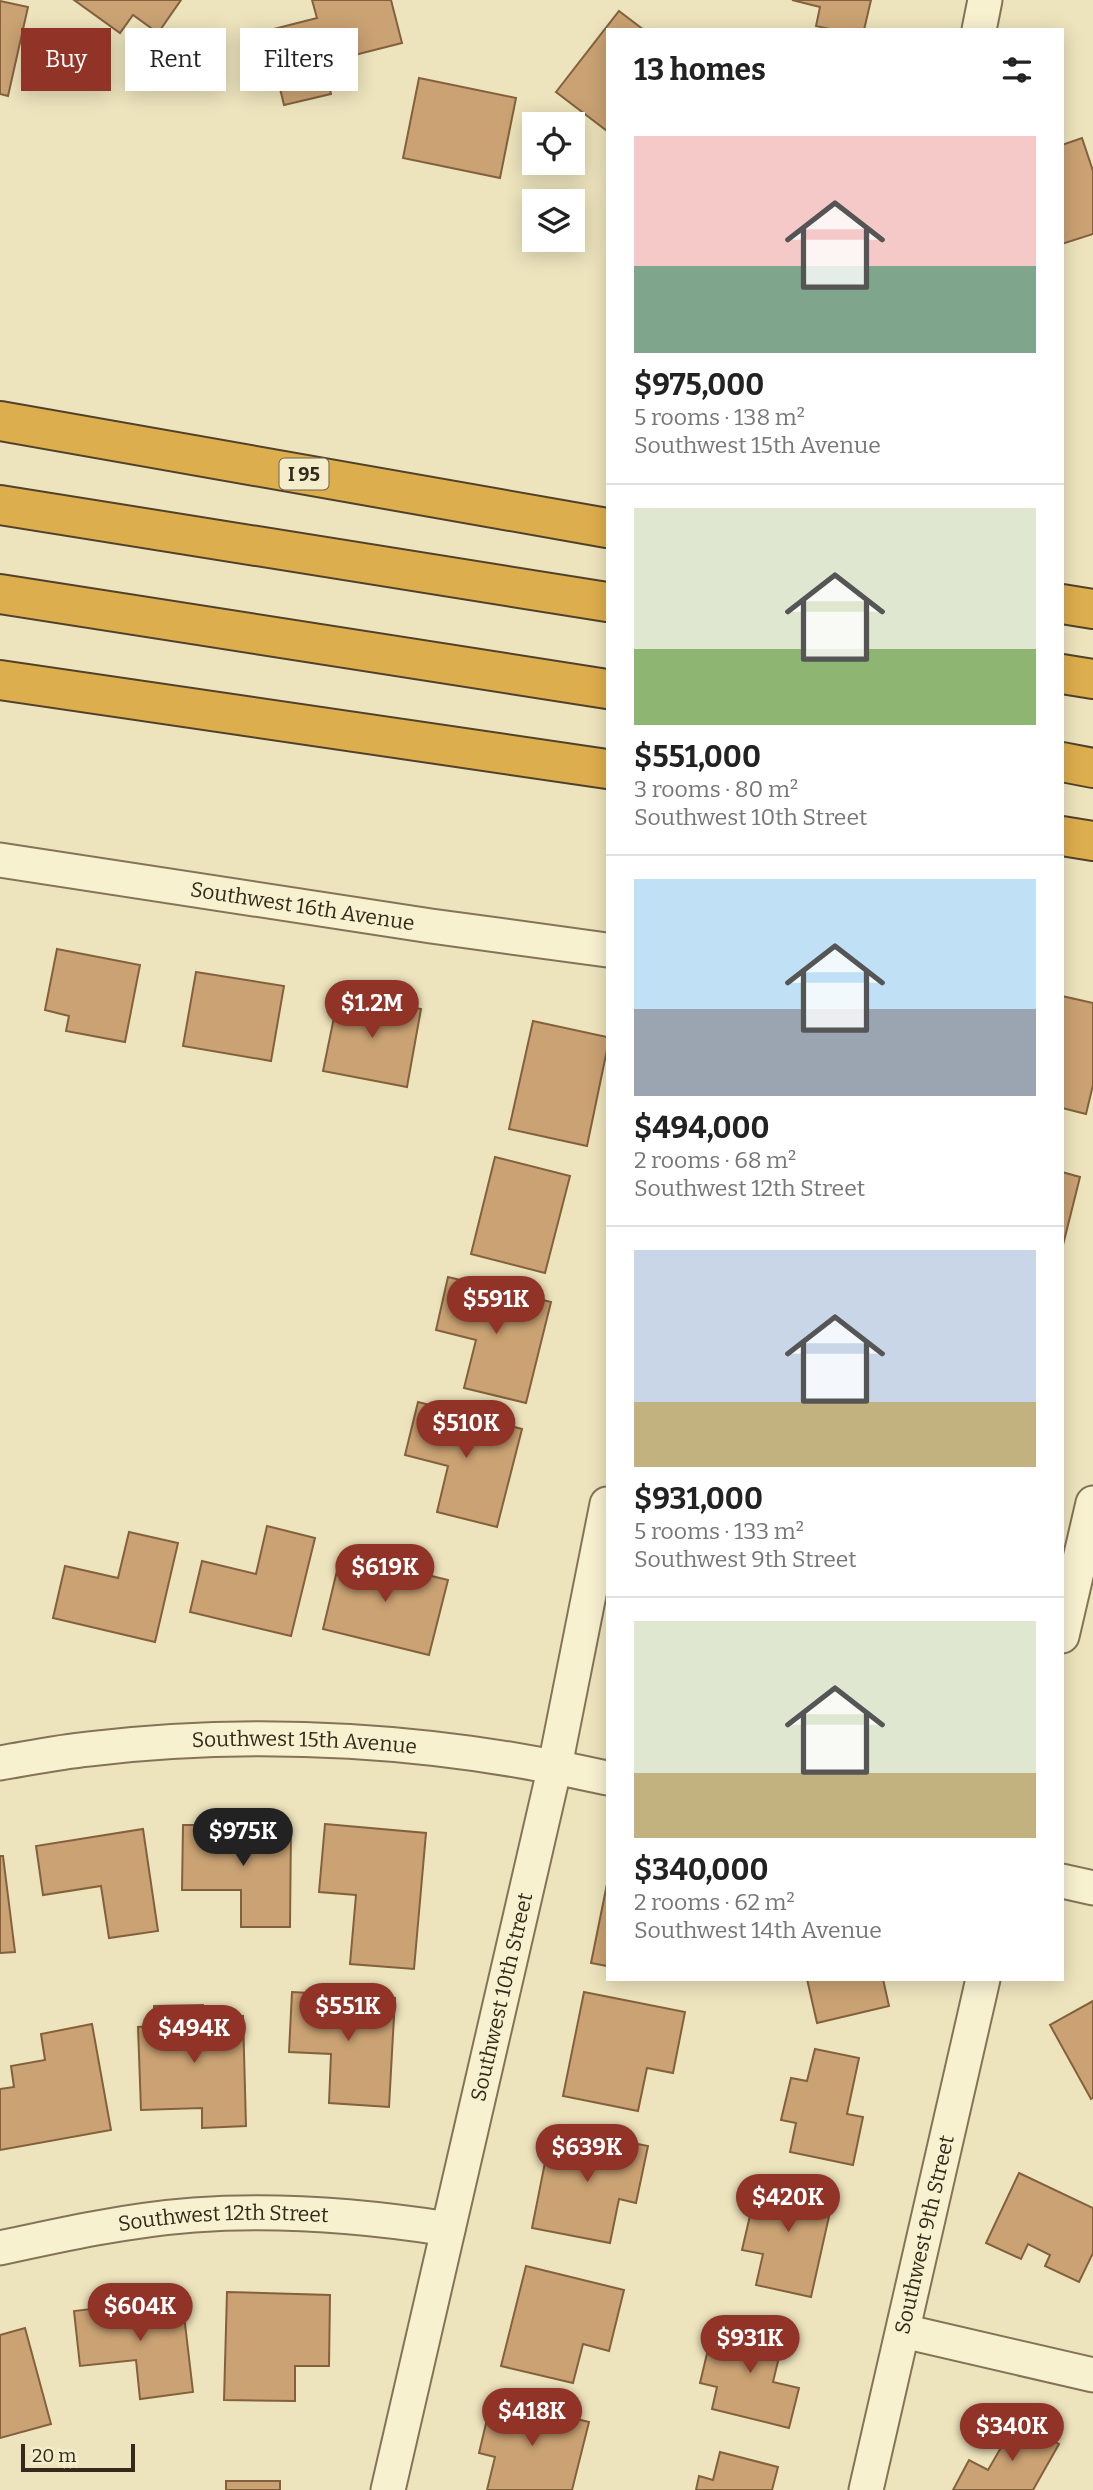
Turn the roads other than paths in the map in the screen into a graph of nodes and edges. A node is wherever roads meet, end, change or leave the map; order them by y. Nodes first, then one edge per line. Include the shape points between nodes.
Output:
1 (985, 0) edge
2 (979, 28) edge
3 (0, 421) edge
4 (0, 505) edge
5 (606, 528) edge
6 (0, 594) edge
7 (606, 602) edge
8 (1064, 604) edge
9 (1093, 609) edge
10 (1064, 674) edge
11 (1093, 679) edge
12 (0, 680) edge
13 (606, 689) edge
14 (1064, 762) edge
15 (1093, 768) edge
16 (606, 769) edge
17 (1064, 836) edge
18 (1093, 841) edge
19 (0, 860) edge
20 (606, 950) edge
21 (1093, 1503) edge
22 (606, 1509) edge
23 (1064, 1627) edge
24 (0, 1763) edge
25 (555, 1766) junction
26 (606, 1778) edge
27 (1064, 1881) edge
28 (1093, 1888) edge
29 (983, 1981) edge
30 (448, 2229) junction
31 (0, 2248) edge
32 (903, 2331) junction
33 (1093, 2375) edge
34 (388, 2490) edge
35 (866, 2490) edge

1 - 2 street
3 - 5 highway, I 95
4 - 7 highway
6 - 13 highway
8 - 9 highway
10 - 11 highway
12 - 16 highway
14 - 15 highway
17 - 18 highway
19 - 20 street, Southwest 16th Avenue
21 - 23 street
22 - 25 street, Southwest 10th Street
24 - 25 street, Southwest 15th Avenue via 103,1748 308,1739 439,1749
25 - 26 street, Southwest 15th Avenue
25 - 30 street, Southwest 10th Street
27 - 28 street
29 - 32 street, Southwest 9th Street
30 - 31 street, Southwest 12th Street via 303,2214 194,2215 86,2229
30 - 34 street, Southwest 10th Street
32 - 33 street
32 - 35 street, Southwest 9th Street

